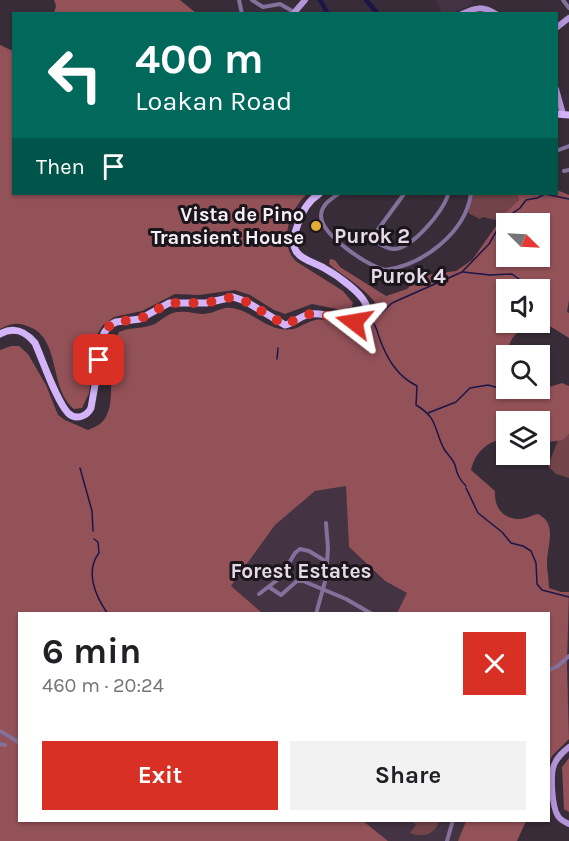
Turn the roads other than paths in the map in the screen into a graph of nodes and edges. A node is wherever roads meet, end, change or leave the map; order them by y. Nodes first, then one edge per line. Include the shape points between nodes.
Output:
1 (252, 0) edge
2 (306, 0) edge
3 (563, 0) edge
4 (569, 9) edge
5 (293, 12) edge
6 (295, 12) edge
7 (466, 12) edge
8 (493, 12) edge
9 (558, 95) edge
10 (565, 114) edge
11 (318, 195) edge
12 (337, 195) edge
13 (403, 195) edge
14 (448, 195) edge
15 (471, 195) edge
16 (0, 334) edge
17 (326, 523) dead end
18 (327, 562) junction
19 (269, 587) junction
20 (323, 588) junction
21 (259, 594) dead end
22 (317, 612) edge
23 (368, 612) edge
24 (569, 658) edge
25 (550, 669) edge
26 (0, 731) edge
27 (18, 742) edge
28 (569, 747) edge
29 (452, 822) edge
30 (569, 824) edge
31 (447, 841) edge

1 - 5 street via 263,7 284,5
2 - 6 street
3 - 4 street
7 - 8 street via 477,7
9 - 10 street
11 - 16 main road via 300,217 294,234 296,252 358,294 367,306 360,321 315,313 285,325 232,297 164,305 140,319 116,322 106,329 91,408 78,418 69,415 62,405 30,338 16,330
12 - 15 street via 323,209 324,225 352,254 385,270 409,263 449,236 466,211
13 - 14 street via 371,239 389,248 399,248 434,220
17 - 18 street
18 - 19 street via 300,549
18 - 20 street
19 - 20 street via 281,595 300,580
19 - 21 street
20 - 22 street
20 - 23 street
24 - 25 street
26 - 27 street
28 - 30 street via 555,762 552,781 557,815
29 - 31 street

